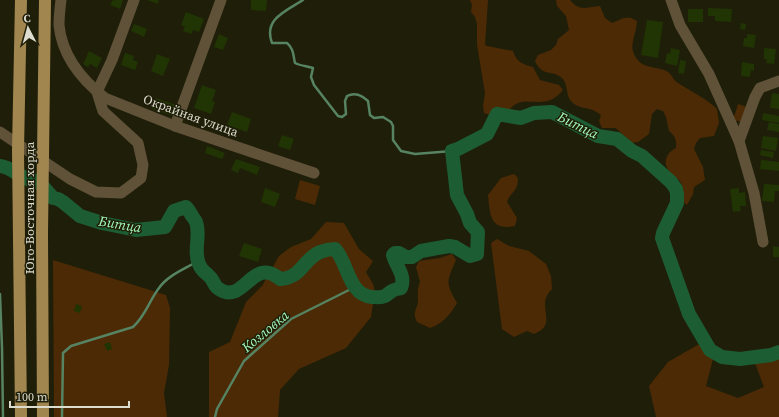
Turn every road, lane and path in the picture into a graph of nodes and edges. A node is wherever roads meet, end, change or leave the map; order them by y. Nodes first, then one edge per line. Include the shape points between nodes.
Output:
1 (21, 0) edge
2 (45, 0) edge
3 (61, 0) edge
4 (134, 0) edge
5 (221, 0) edge
6 (671, 0) edge
7 (779, 81) edge
8 (96, 92) junction
9 (175, 126) junction
10 (0, 132) edge
11 (739, 141) junction
12 (314, 174) dead end
13 (762, 242) dead end
14 (21, 417) edge
15 (43, 417) edge

1 - 14 main road, Юго-Восточная хорда via 18,90
2 - 15 main road, Юго-Восточная хорда
3 - 8 street, Окрайная улица via 59,25 62,44 71,63
4 - 8 street via 112,60
5 - 9 street
6 - 11 street via 680,26 710,74
7 - 11 street via 760,88
8 - 9 street, Окрайная улица
8 - 10 street via 103,111 138,143 143,165 141,178 121,193 96,192 70,179
9 - 12 street, Окрайная улица
11 - 13 street via 754,193

